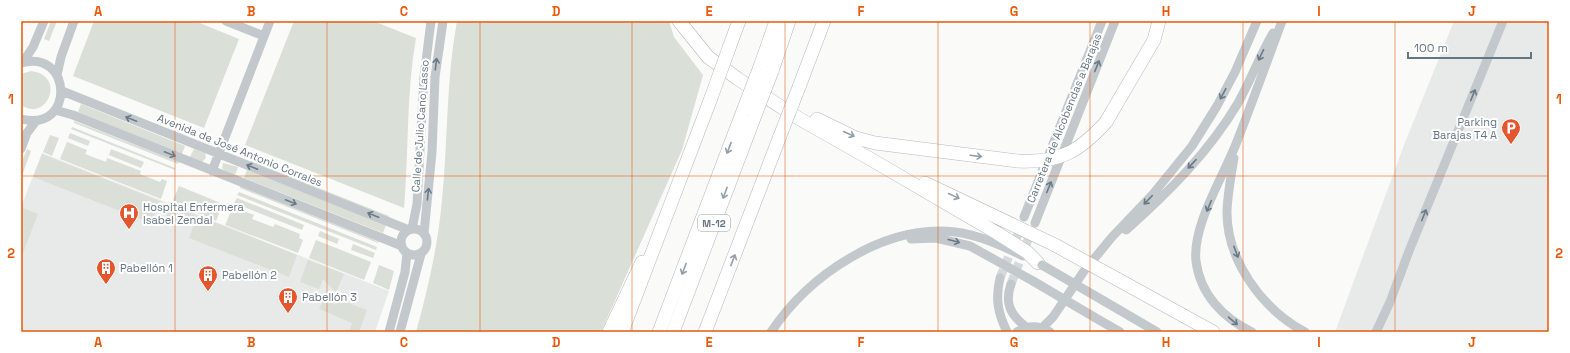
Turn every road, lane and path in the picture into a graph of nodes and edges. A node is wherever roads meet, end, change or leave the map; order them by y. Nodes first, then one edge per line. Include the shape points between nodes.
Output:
1 (44, 21) edge
2 (74, 21) edge
3 (226, 21) edge
4 (270, 21) edge
5 (432, 21) edge
6 (443, 21) edge
7 (679, 21) edge
8 (740, 21) edge
9 (776, 21) edge
10 (789, 21) edge
11 (824, 21) edge
12 (1102, 21) edge
13 (1115, 21) edge
14 (1159, 21) edge
15 (1257, 21) edge
16 (1281, 21) edge
17 (1503, 21) edge
18 (264, 36) junction
19 (22, 63) edge
20 (766, 68) junction
21 (57, 75) junction
22 (62, 91) junction
23 (774, 102) junction
24 (55, 110) junction
25 (749, 114) junction
26 (21, 119) edge
27 (36, 121) junction
28 (1236, 145) junction
29 (21, 150) edge
30 (218, 154) junction
31 (867, 157) junction
32 (212, 171) junction
33 (667, 212) junction
34 (1024, 217) tunnel mouth
35 (1035, 223) tunnel mouth
36 (411, 229) junction
37 (424, 233) junction
38 (888, 241) junction
39 (404, 250) junction
40 (1100, 252) junction
41 (421, 254) junction
42 (1040, 264) junction
43 (1000, 278) tunnel mouth
44 (1011, 284) tunnel mouth
45 (707, 327) edge
46 (1026, 327) junction
47 (1046, 330) edge
48 (674, 331) edge
49 (1375, 331) edge
50 (389, 332) edge
51 (400, 332) edge
52 (609, 332) edge
53 (622, 332) edge
54 (659, 332) edge
55 (772, 332) edge
56 (1007, 332) edge
57 (1017, 332) edge
58 (1120, 332) edge
59 (1157, 332) edge
60 (1213, 332) edge
61 (1252, 332) edge
62 (1304, 332) edge

1 - 19 street via 33,47
2 - 21 street
3 - 18 street
4 - 18 street
5 - 36 street, Calle de Julio Cano Lasso via 424,77 417,204
37 -> 6 street, Calle de Julio Cano Lasso via 432,152 435,77
7 - 23 highway via 708,57
8 - 33 highway, bridge
9 - 20 highway
10 - 20 highway, M-12
45 -> 11 highway, M-12, bridge
12 - 34 street, Carretera de Alcobendas a Barajas
35 -> 13 street, Carretera de Alcobendas a Barajas
23 -> 14 highway, bridge via 856,138 875,143 1018,161 1054,159 1090,140 1106,122 1154,40
15 -> 40 street via 1235,72 1192,146 1153,194
16 - 28 street
16 -> 40 street via 1214,141 1159,201
49 -> 17 street via 1390,302
18 - 30 street
19 - 21 street via 34,61 44,64
20 - 25 highway, M-12, bridge
21 - 22 street
22 - 24 street
30 -> 22 street, Avenida de José Antonio Corrales
23 - 31 highway
24 - 27 street via 47,117
24 -> 32 street
25 -> 48 highway, M-12
25 -> 54 highway
26 - 27 street
27 - 29 street via 27,133
28 -> 61 street via 1201,224 1196,261 1203,286 1214,305 1237,325
28 -> 62 street via 1227,211 1237,256 1264,301 1287,322
30 - 32 street
36 -> 30 street, Avenida de José Antonio Corrales
31 - 42 highway via 1021,248
31 -> 60 highway, bridge via 1055,245
32 -> 39 street
33 - 52 highway
33 - 53 highway
36 - 37 street
36 - 39 street via 403,235
37 - 41 street via 428,244
38 - 42 street via 915,233 955,232 978,236
38 - 55 street via 853,256 809,290 779,321
38 -> 58 street, bridge via 936,238 979,250
39 - 41 street via 414,256
39 - 50 street via 405,272
40 - 47 street via 1084,271
41 - 51 street
42 - 59 street, bridge
43 - 56 street via 996,292 997,305
44 - 46 street via 1008,304 1015,318
46 - 47 street
46 - 57 street

